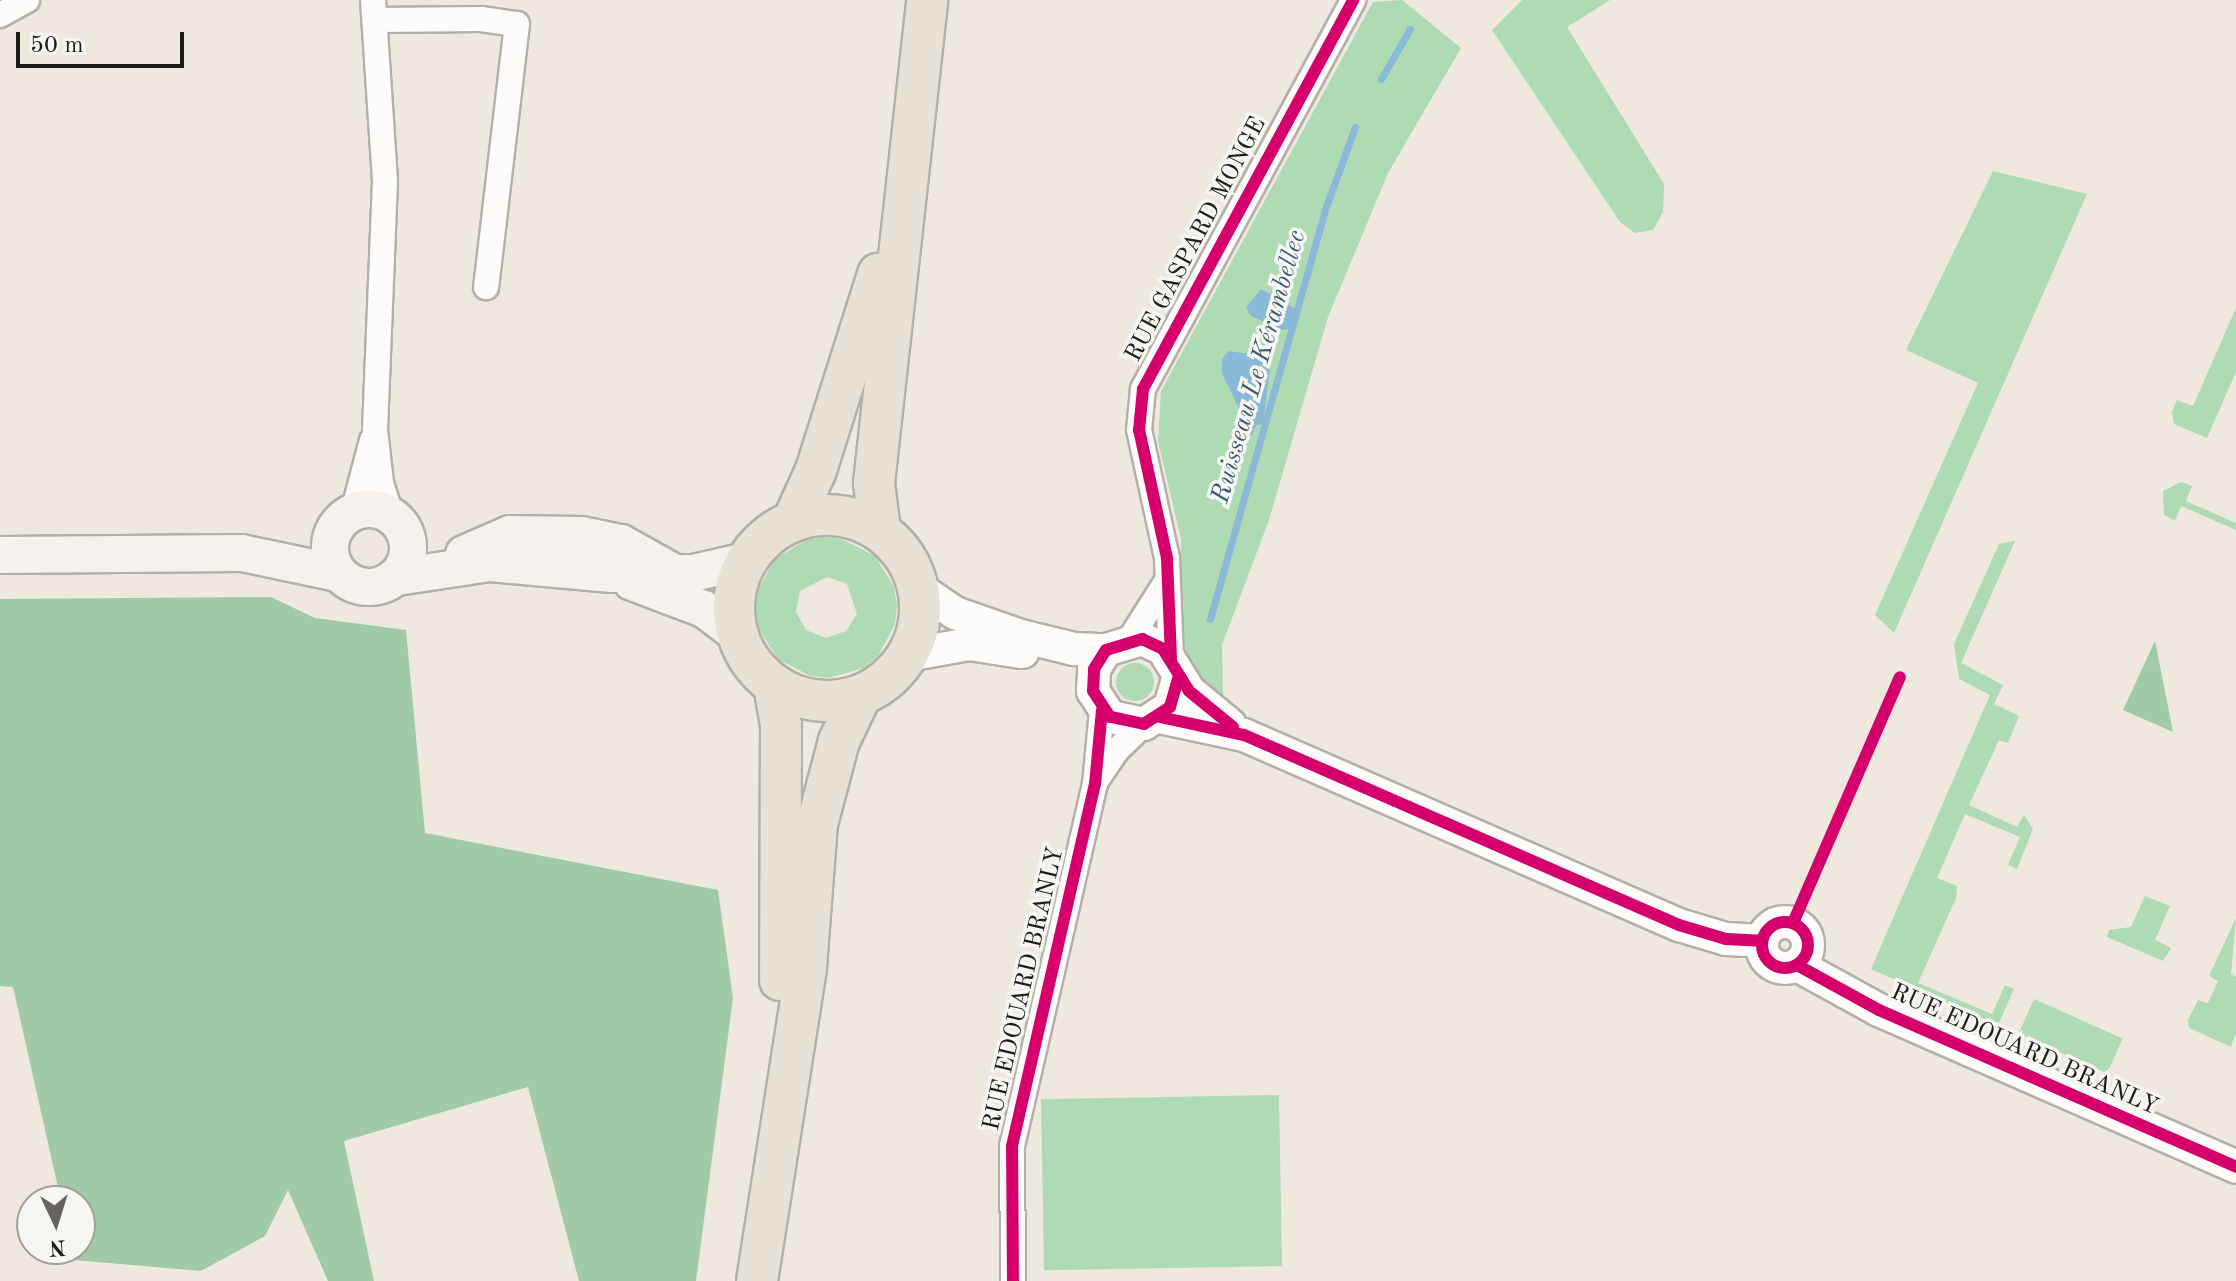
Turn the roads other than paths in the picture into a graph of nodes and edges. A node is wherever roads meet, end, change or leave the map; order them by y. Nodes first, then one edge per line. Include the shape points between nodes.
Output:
1 (27, 0) edge
2 (927, 0) edge
3 (1353, 0) edge
4 (375, 10) edge
5 (0, 15) edge
6 (903, 193) junction
7 (486, 287) dead end
8 (375, 430) junction
9 (793, 521) junction
10 (342, 523) junction
11 (399, 526) junction
12 (880, 531) junction
13 (242, 553) junction
14 (0, 555) edge
15 (477, 559) junction
16 (746, 561) junction
17 (337, 573) junction
18 (674, 573) junction
19 (612, 574) junction
20 (397, 577) junction
21 (1167, 580) junction
22 (918, 588) junction
23 (737, 634) junction
24 (1118, 644) junction
25 (908, 655) junction
26 (1174, 668) junction
27 (774, 685) junction
28 (861, 695) junction
29 (1097, 700) junction
30 (1152, 721) junction
31 (1244, 735) junction
32 (1095, 784) junction
33 (783, 1092) junction
34 (2236, 1167) edge
35 (757, 1281) edge
36 (1013, 1281) edge

1 - 5 street
2 - 6 main road
3 - 21 street, RUE GASPARD MONGE via 1143,389 1139,430 1164,537
4 - 7 street via 517,24
4 - 8 street via 385,181
6 - 9 main road via 816,470
6 - 12 main road via 874,483
8 - 10 street
8 - 11 street via 381,483
9 - 12 main road via 838,515
9 - 16 main road via 766,537
10 - 11 main road via 369,509
10 - 13 main road
10 - 17 main road via 331,561
11 - 15 main road
11 - 20 main road via 409,551
12 - 22 main road via 904,556
13 - 14 main road
13 - 17 main road
15 - 18 main road via 510,534 556,533 621,543
15 - 19 main road
15 - 20 main road
16 - 18 main road
16 - 23 main road via 735,597
17 - 20 main road via 366,588
18 - 19 main road
19 - 23 main road via 704,609
21 - 24 street via 1156,606
21 - 26 street, RUE GASPARD MONGE
22 - 24 street via 955,613 1021,636 1074,649
22 - 25 main road via 917,634
23 - 27 main road via 758,671
24 - 26 street via 1153,643
24 - 29 street via 1094,669
25 - 28 main road via 880,685
25 - 29 street via 969,644 1037,654 1080,676
26 - 30 street via 1177,693
26 - 31 street, RUE EDOUARD BRANLY
27 - 28 main road via 816,700
27 - 33 main road via 781,725
28 - 33 main road via 839,741 817,824 806,967
29 - 30 street via 1121,723
29 - 32 street, RUE EDOUARD BRANLY
30 - 31 street, RUE EDOUARD BRANLY
30 - 32 street, RUE EDOUARD BRANLY via 1116,751
31 - 34 street, RUE EDOUARD BRANLY via 1679,925 1726,939 1761,941 1771,965 1797,965 1893,1017
32 - 36 street, RUE EDOUARD BRANLY via 1012,1146
33 - 35 main road

